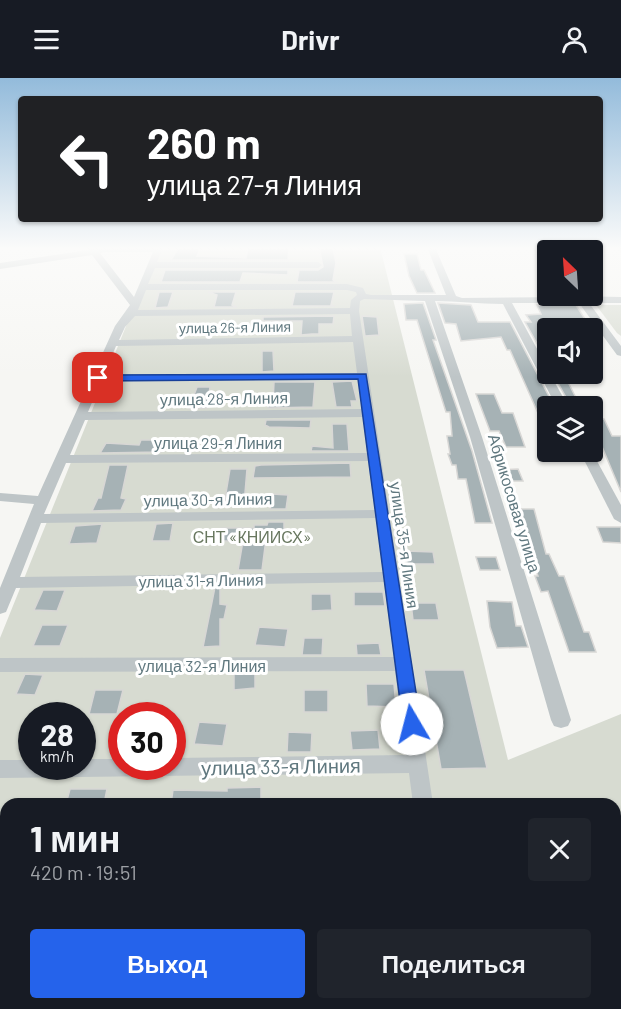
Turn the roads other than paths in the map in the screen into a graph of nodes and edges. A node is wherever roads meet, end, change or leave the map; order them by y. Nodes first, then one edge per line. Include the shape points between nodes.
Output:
1 (120, 290) edge
2 (141, 290) edge
3 (360, 290) edge
4 (449, 290) edge
5 (362, 296) junction
6 (429, 298) junction
7 (452, 298) junction
8 (603, 299) edge
9 (537, 300) edge
10 (621, 300) edge
11 (506, 301) junction
12 (586, 306) edge
13 (133, 309) junction
14 (354, 311) junction
15 (357, 339) junction
16 (112, 343) junction
17 (621, 353) edge
18 (363, 376) junction
19 (98, 378) junction
20 (557, 396) edge
21 (368, 413) junction
22 (81, 416) junction
23 (374, 458) junction
24 (63, 459) junction
25 (591, 462) edge
26 (0, 497) edge
27 (44, 501) junction
28 (382, 514) junction
29 (35, 519) junction
30 (621, 519) edge
31 (391, 577) junction
32 (11, 583) junction
33 (0, 608) edge
34 (403, 664) junction
35 (0, 665) edge
36 (561, 720) dead end
37 (418, 764) junction
38 (0, 769) edge
39 (422, 798) edge

1 - 13 street
2 - 13 street
3 - 5 street
4 - 7 street
5 - 6 street
5 - 14 street via 356,300
6 - 7 street
6 - 36 street, Абрикосовая улица via 477,437
7 - 11 street
8 - 10 street
9 - 11 street
11 - 20 street
12 - 17 street
13 - 14 street
13 - 16 street
14 - 15 street, улица 35-я Линия
15 - 16 street, улица 26-я Линия
15 - 18 street, улица 35-я Линия
16 - 19 street
18 - 19 street
18 - 21 street, улица 35-я Линия
19 - 22 street
21 - 22 street, улица 28-я Линия
21 - 23 street, улица 35-я Линия
22 - 24 street
23 - 24 street, улица 29-я Линия
23 - 28 street, улица 35-я Линия
24 - 27 street
25 - 30 street
26 - 27 street
27 - 29 street
28 - 29 street, улица 30-я Линия
28 - 31 street, улица 35-я Линия
29 - 32 street
31 - 32 street, улица 31-я Линия
31 - 34 street, улица 35-я Линия
32 - 33 street
34 - 35 street, улица 32-я Линия
34 - 37 street, улица 35-я Линия
37 - 38 street, улица 33-я Линия
37 - 39 street, улица 35-я Линия

